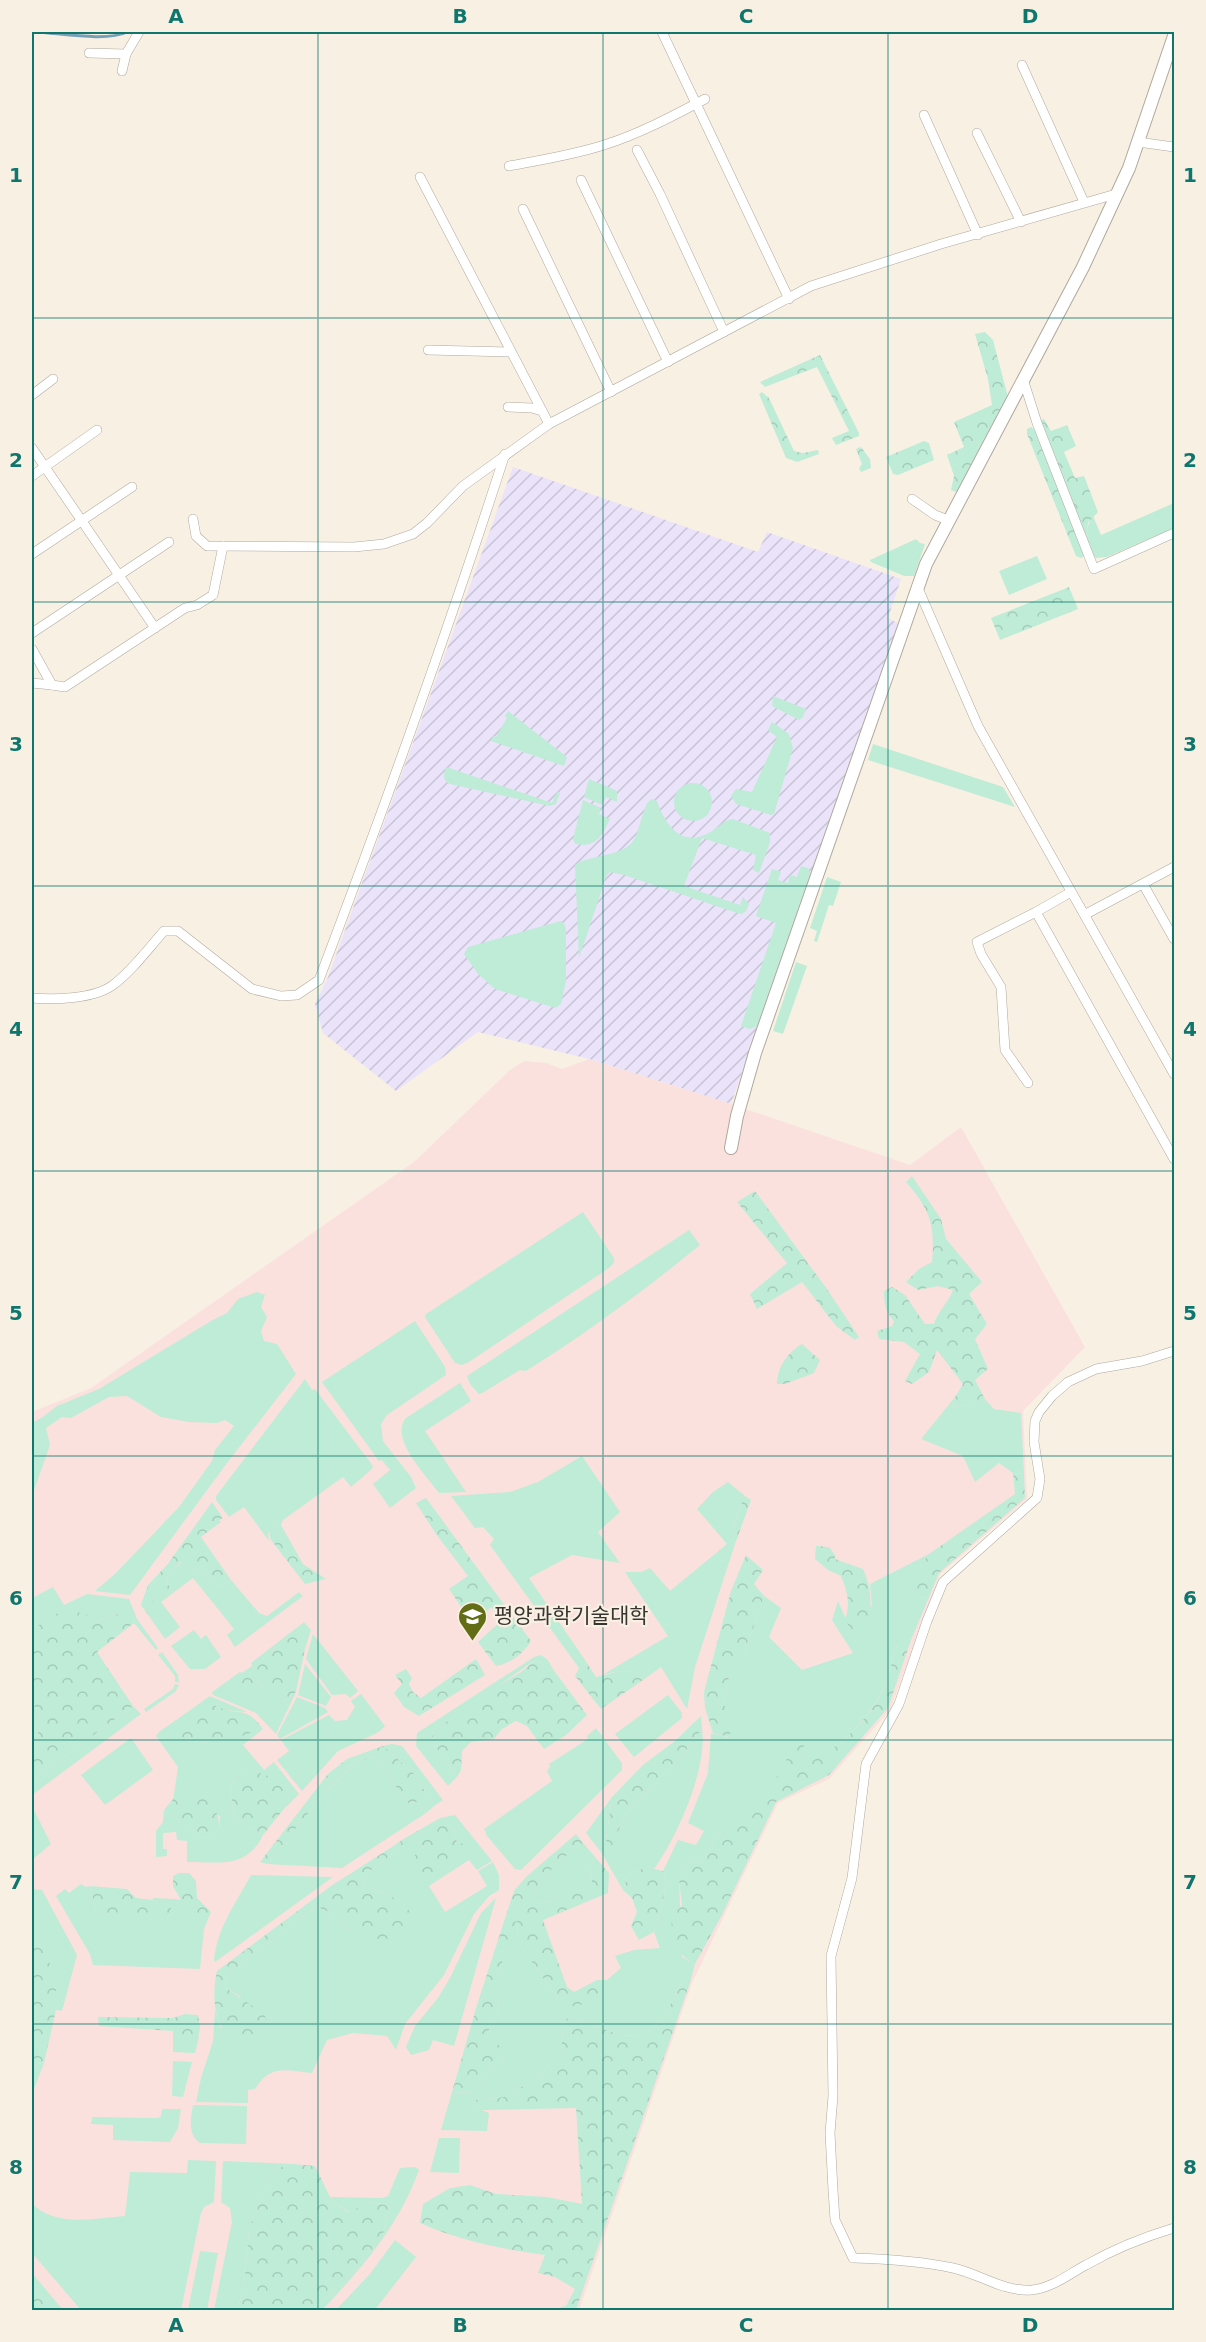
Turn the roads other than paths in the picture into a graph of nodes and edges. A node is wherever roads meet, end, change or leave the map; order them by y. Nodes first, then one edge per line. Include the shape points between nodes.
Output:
1 (139, 32) edge
2 (662, 32) edge
3 (1174, 36) edge
4 (89, 53) dead end
5 (126, 54) junction
6 (1022, 65) dead end
7 (122, 71) dead end
8 (700, 101) junction
9 (924, 115) dead end
10 (977, 133) dead end
11 (1138, 142) junction
12 (1174, 147) edge
13 (637, 150) dead end
14 (509, 166) dead end
15 (420, 177) dead end
16 (581, 180) dead end
17 (1116, 194) junction
18 (1084, 202) junction
19 (523, 208) dead end
20 (1021, 222) junction
21 (978, 235) junction
22 (789, 299) junction
23 (724, 333) junction
24 (428, 350) dead end
25 (511, 352) junction
26 (668, 362) junction
27 (53, 379) dead end
28 (1024, 382) junction
29 (611, 392) junction
30 (32, 395) edge
31 (508, 407) dead end
32 (542, 411) junction
33 (549, 424) junction
34 (97, 430) dead end
35 (32, 448) edge
36 (505, 453) junction
37 (45, 467) junction
38 (32, 476) edge
39 (132, 487) dead end
40 (912, 499) dead end
41 (193, 519) dead end
42 (82, 520) junction
43 (948, 520) junction
44 (1174, 533) edge
45 (169, 542) dead end
46 (224, 546) junction
47 (32, 554) edge
48 (117, 575) junction
49 (917, 586) junction
50 (155, 628) junction
51 (32, 633) edge
52 (32, 649) edge
53 (32, 683) edge
54 (52, 685) junction
55 (1174, 867) edge
56 (1143, 884) junction
57 (1071, 892) junction
58 (1036, 912) junction
59 (1086, 914) junction
60 (1174, 939) edge
61 (32, 998) edge
62 (1174, 1074) edge
63 (1028, 1083) dead end
64 (731, 1148) dead end
65 (1174, 1159) edge
66 (1174, 1351) edge
67 (1174, 2228) edge

1 - 5 street
2 - 8 street
3 - 11 street
4 - 5 street
5 - 7 street
6 - 18 street
8 - 14 street via 606,145
8 - 22 street
9 - 21 street
10 - 20 street
11 - 12 street
11 - 17 street
13 - 23 street
15 - 25 street
16 - 26 street
17 - 18 street
17 - 28 street
18 - 20 street
19 - 29 street
20 - 21 street
21 - 22 street via 811,286
22 - 23 street
23 - 26 street
24 - 25 street
25 - 32 street
26 - 29 street
27 - 30 street
28 - 43 street
28 - 44 street via 1094,569
29 - 33 street
31 - 32 street
32 - 33 street
33 - 36 street
34 - 37 street
35 - 37 street
36 - 46 street via 463,486 427,523 412,534 384,544
36 - 61 street via 404,756 320,980 297,995 281,996 252,989 178,931 164,931 113,986 98,993
37 - 38 street
37 - 42 street
39 - 42 street
40 - 43 street
41 - 46 street via 196,536 207,546
42 - 47 street
42 - 48 street
43 - 49 street
45 - 48 street
46 - 50 street via 213,595
48 - 50 street
48 - 51 street
49 - 57 street via 978,726
49 - 64 street via 755,1053
50 - 54 street via 65,687
52 - 54 street
53 - 54 street
55 - 56 street
56 - 59 street
56 - 60 street
57 - 58 street
57 - 59 street
58 - 63 street via 977,942 1001,987 1005,1050
58 - 65 street
59 - 62 street
66 - 67 street via 1096,1369 1068,1382 1052,1396 1035,1421 1040,1479 1037,1498 943,1582 899,1704 866,1764 852,1878 831,1956 830,2133 835,2220 853,2258 954,2268 1005,2288 1033,2290 1059,2282 1086,2265

